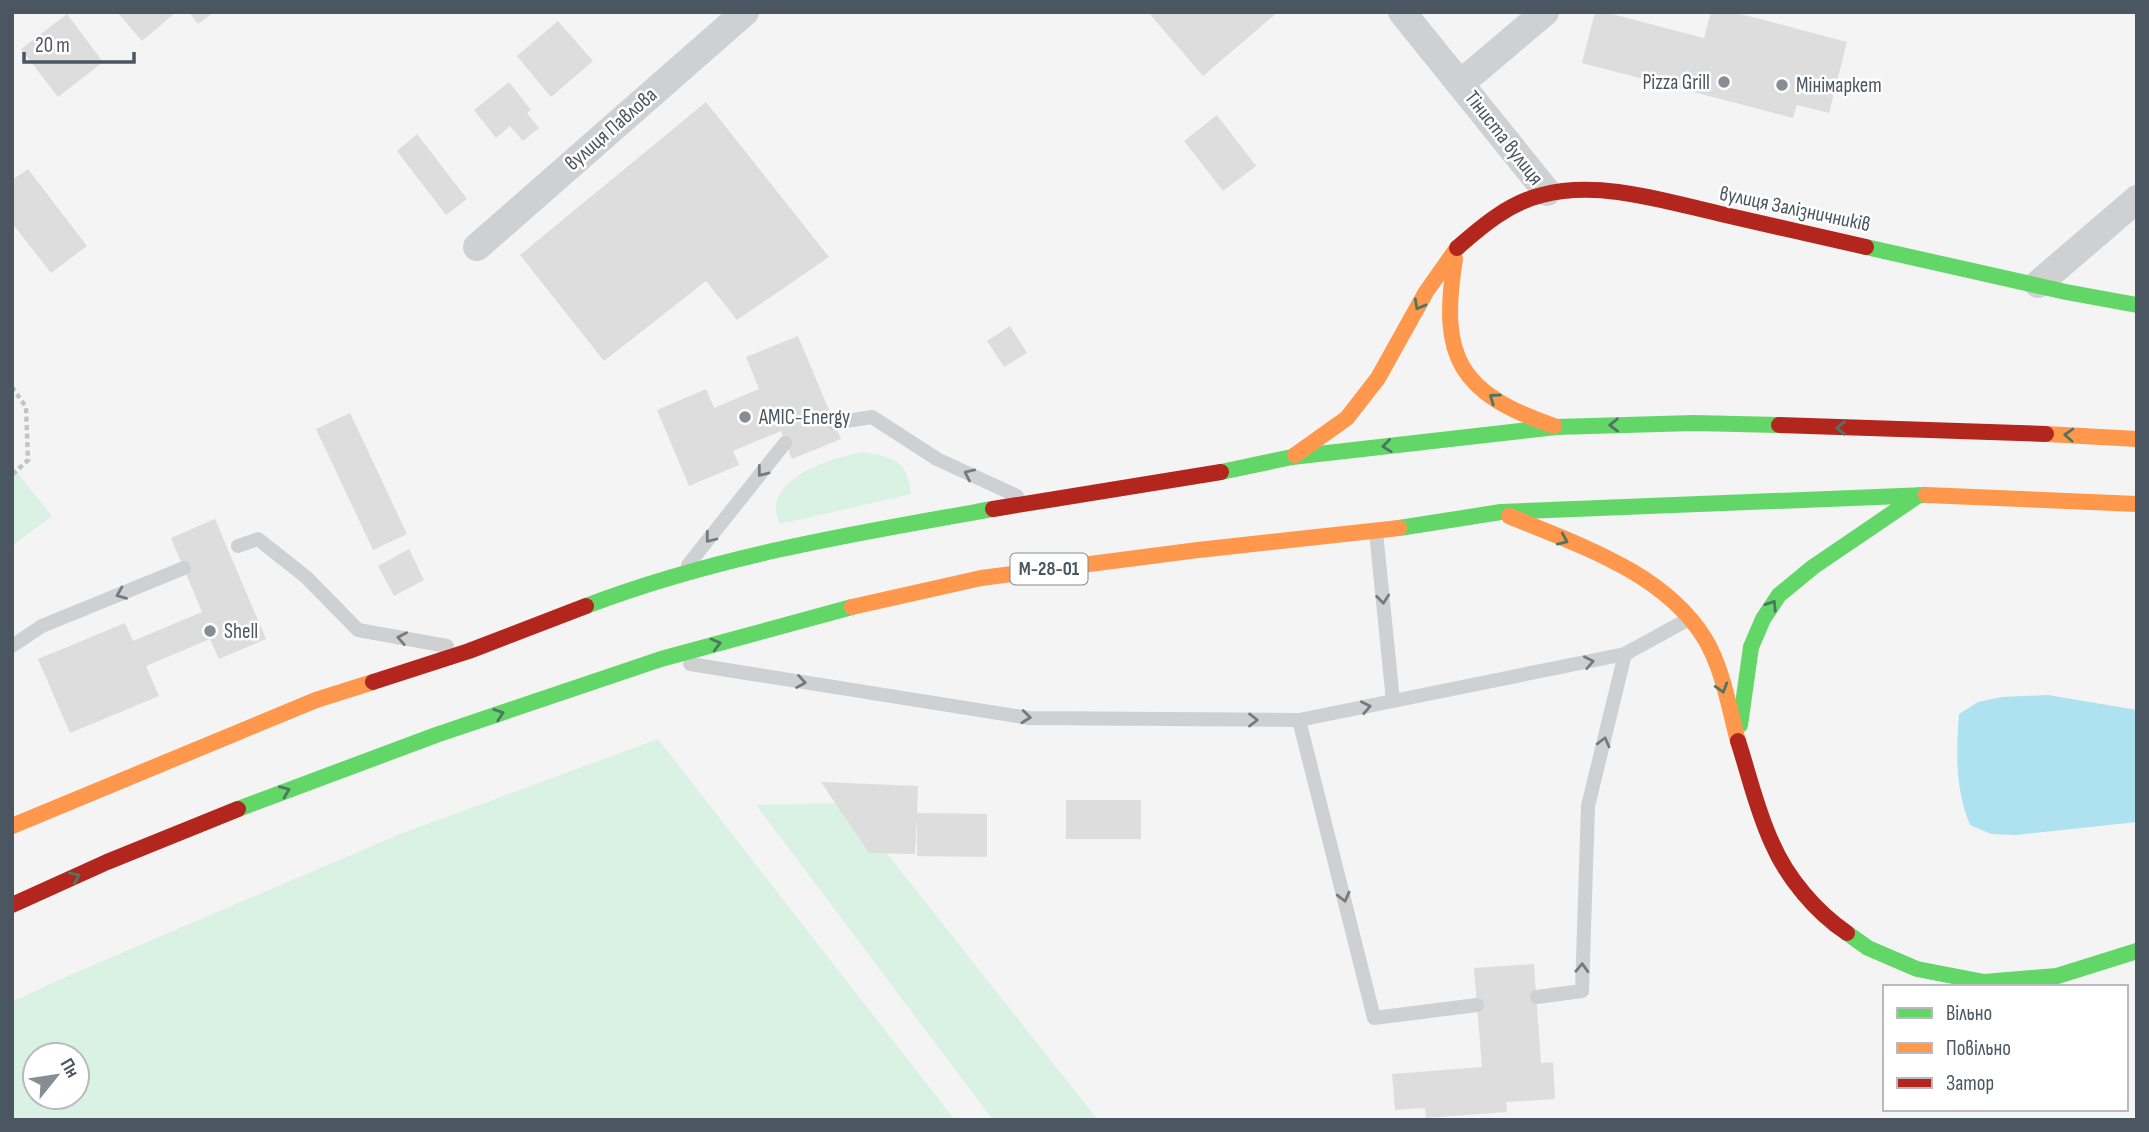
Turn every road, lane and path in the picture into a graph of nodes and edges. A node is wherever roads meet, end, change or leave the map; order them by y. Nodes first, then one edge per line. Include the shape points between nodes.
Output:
1 (744, 12) edge
2 (1402, 12) edge
3 (1545, 12) edge
4 (1461, 83) junction
5 (1547, 192) junction
6 (2137, 199) edge
7 (477, 247) dead end
8 (1457, 248) junction
9 (2038, 284) junction
10 (2137, 304) edge
11 (12, 387) edge
12 (834, 423) dead end
13 (1556, 427) junction
14 (2137, 439) edge
15 (785, 443) dead end
16 (1292, 457) junction
17 (12, 475) edge
18 (1919, 495) junction
19 (1031, 502) junction
20 (2137, 504) edge
21 (1501, 512) junction
22 (1376, 531) junction
23 (238, 546) dead end
24 (184, 568) dead end
25 (680, 575) junction
26 (1690, 618) junction
27 (12, 646) edge
28 (469, 650) junction
29 (1625, 654) junction
30 (661, 659) junction
31 (1393, 701) junction
32 (1299, 720) junction
33 (1738, 741) junction
34 (12, 826) edge
35 (12, 905) edge
36 (2137, 951) edge
37 (1537, 997) dead end
38 (1477, 1004) dead end

1 - 7 street, вулиця Павлова
2 - 4 street, Тіниста вулиця
3 - 4 street, Тіниста вулиця
4 - 5 street, Тіниста вулиця
5 - 8 main road, вулиця Залізничників via 1514,204
5 - 9 main road, вулиця Залізничників via 1586,189 1643,196
6 - 9 street
13 -> 8 main road via 1513,411 1460,366 1449,333 1448,299
8 -> 16 main road, вулиця Залізничників via 1426,292 1378,378 1347,418
9 - 10 main road, вулиця Залізничників
11 - 17 path via 26,407 28,460
19 -> 12 lane via 937,459 872,417
14 -> 13 main road via 1694,424
13 -> 16 main road
15 -> 25 lane
16 - 19 main road via 1192,478
18 - 20 main road, М-28-01
18 - 21 main road, М-28-01
33 -> 18 main road via 1751,648 1779,594
19 - 25 main road via 819,540
21 - 22 main road, М-28-01
21 -> 26 main road via 1626,569
30 -> 22 main road, М-28-01 via 831,612 981,578
22 -> 31 lane
28 -> 23 lane via 358,630 306,577 258,539
24 -> 27 lane via 42,626
25 - 28 main road
26 - 29 lane
26 -> 33 main road via 1706,641
28 - 34 main road via 316,700
31 -> 29 lane
37 -> 29 lane via 1582,991 1588,806
30 -> 32 lane via 1029,718
35 -> 30 main road, М-28-01 via 304,783
32 -> 31 lane
32 -> 38 lane via 1374,1018
33 - 36 main road via 1772,844 1798,886 1829,921 1868,948 1917,969 1984,982 2057,976

